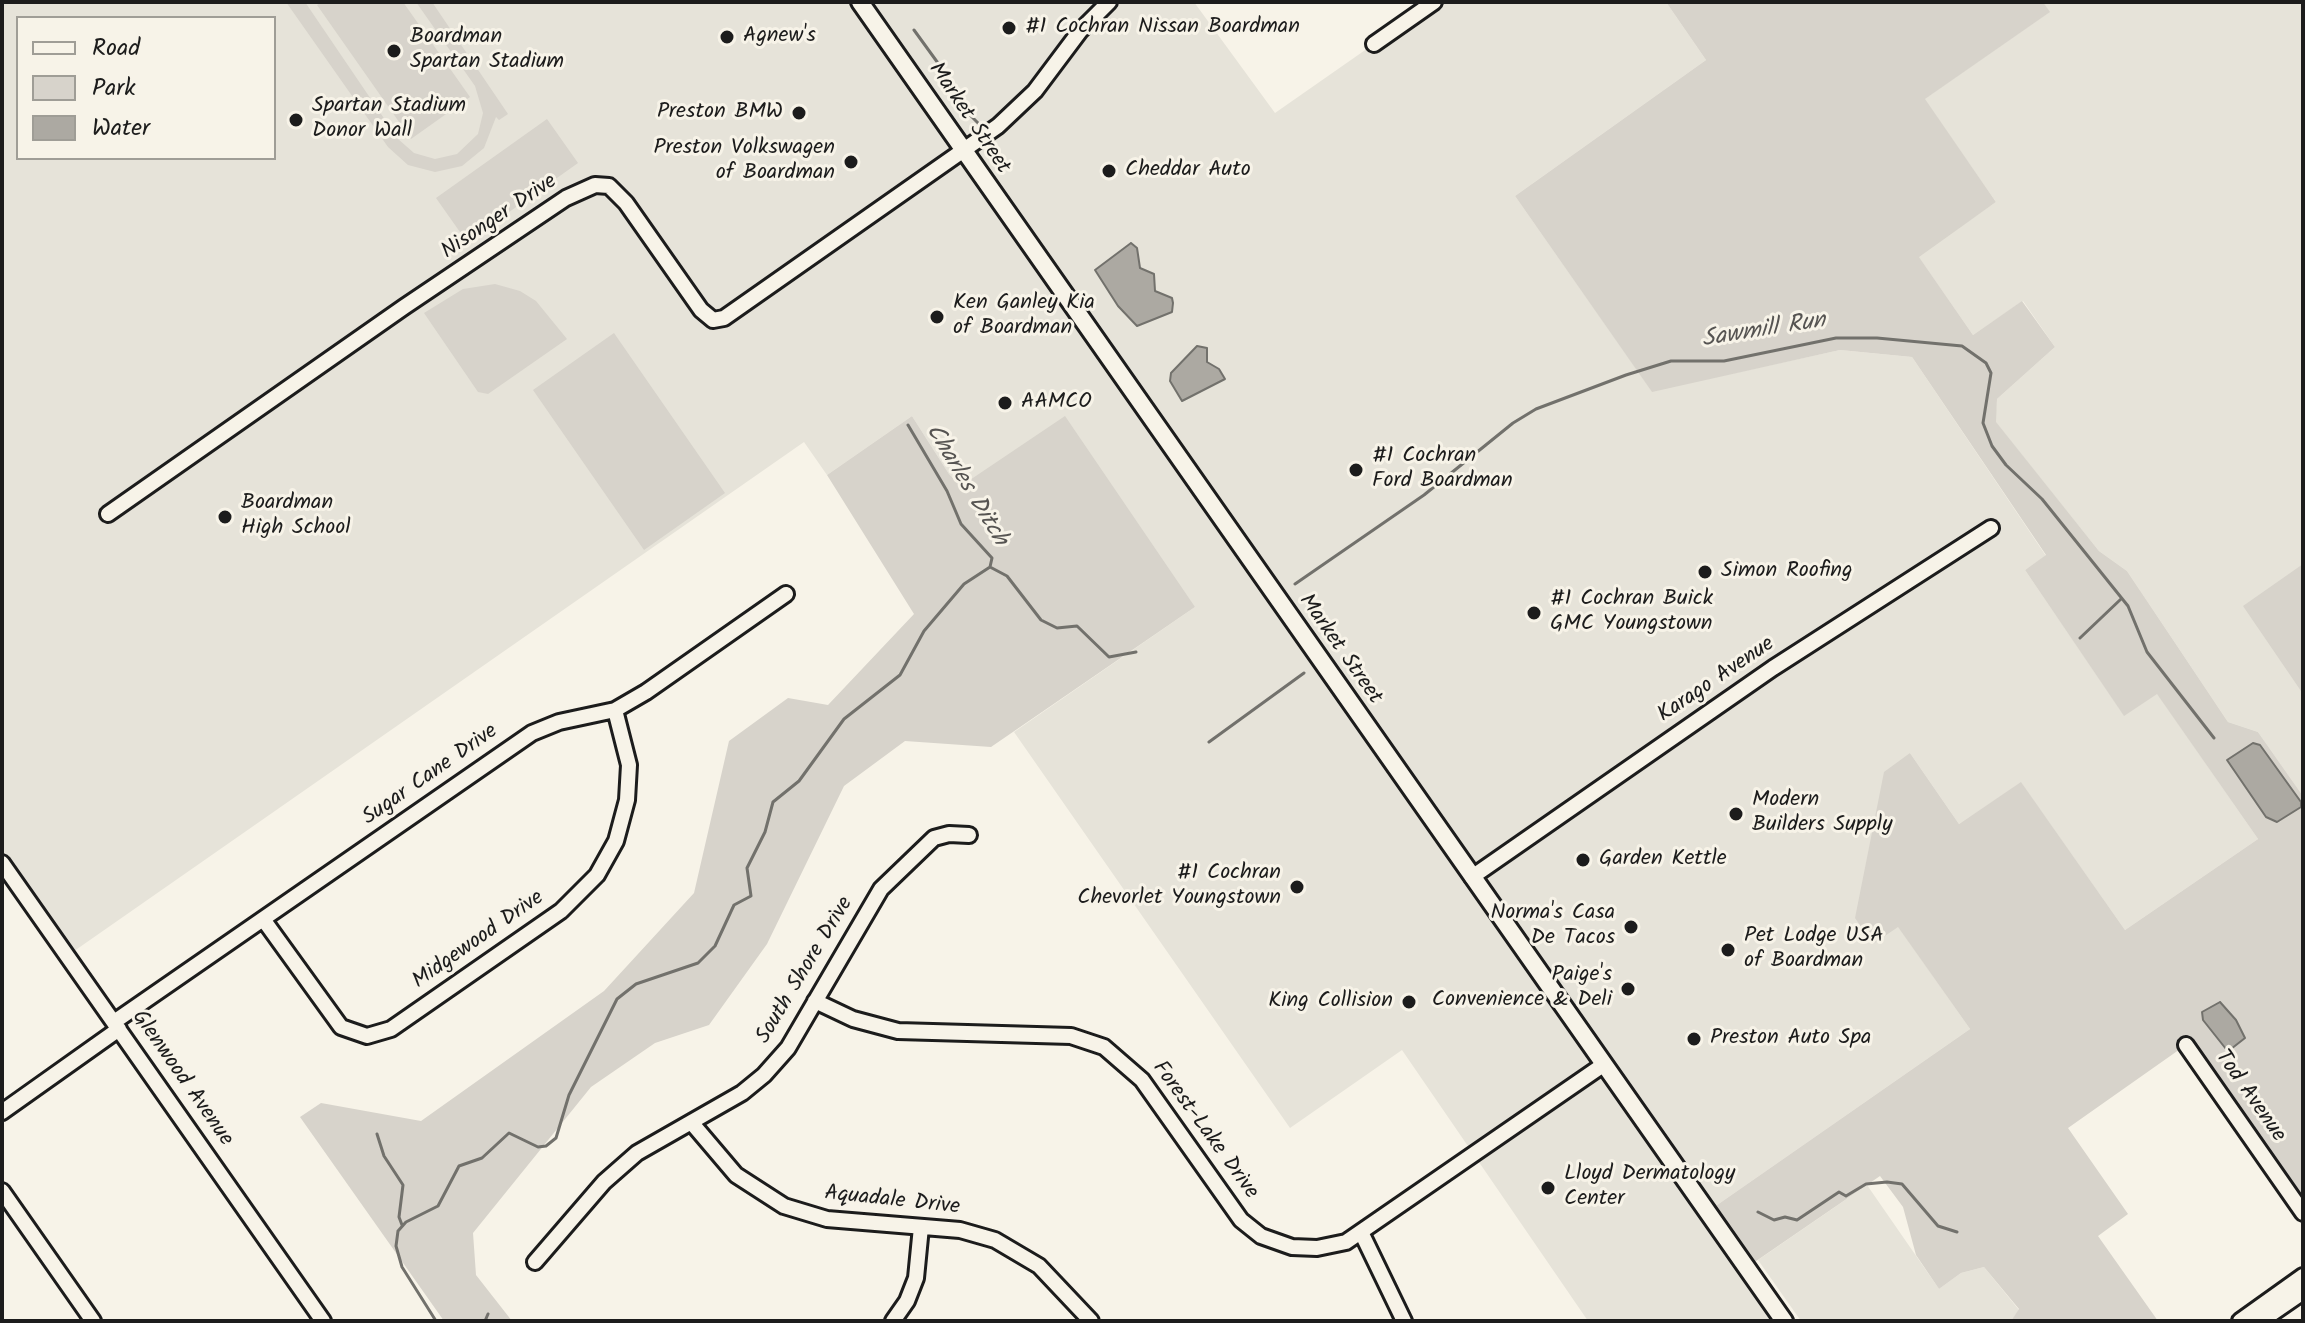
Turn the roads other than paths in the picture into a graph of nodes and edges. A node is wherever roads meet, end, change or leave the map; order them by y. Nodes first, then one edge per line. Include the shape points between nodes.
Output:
1 (860, 2) edge
2 (1109, 2) edge
3 (1434, 2) edge
4 (1374, 44) dead end
5 (963, 150) junction
6 (108, 514) dead end
7 (1991, 528) dead end
8 (786, 594) dead end
9 (615, 710) junction
10 (969, 835) dead end
11 (2, 863) edge
12 (1472, 877) junction
13 (263, 919) junction
14 (815, 1001) junction
15 (116, 1026) junction
16 (2186, 1045) dead end
17 (1603, 1065) junction
18 (2, 1112) edge
19 (691, 1122) junction
20 (2, 1191) edge
21 (2303, 1213) edge
22 (921, 1227) junction
23 (1361, 1232) junction
24 (535, 1262) dead end
25 (2303, 1276) edge
26 (2303, 1292) edge
27 (93, 1321) edge
28 (323, 1321) edge
29 (893, 1321) edge
30 (1091, 1321) edge
31 (1404, 1321) edge
32 (1784, 1321) edge
33 (2240, 1321) edge
34 (2261, 1321) edge

1 - 5 main road, Market Street
2 - 5 street via 1026,101
3 - 4 street
5 - 6 street, Nisonger Drive via 736,311 713,320 615,190 603,184 586,188 404,307
5 - 12 main road, Market Street
7 - 12 street, Karago Avenue via 1773,668
8 - 9 street, Sugar Cane Drive
9 - 13 street, Sugar Cane Drive via 532,733
9 - 13 street, Midgewood Drive via 629,765 627,800 616,841 597,875 561,911 391,1029 367,1036 341,1027
10 - 14 street, South Shore Drive via 934,838 896,872 865,912
11 - 15 street, Glenwood Avenue
12 - 17 main road, Market Street
13 - 15 street, Sugar Cane Drive
14 - 19 street, South Shore Drive via 788,1048 764,1075
14 - 23 street, Forest-Lake Drive via 853,1019 898,1031 1071,1036 1096,1043 1142,1080 1233,1210 1253,1230 1278,1244 1317,1248 1346,1242
15 - 18 street, Sugar Cane Drive
15 - 28 street, Glenwood Avenue
16 - 21 street, Tod Avenue
17 - 23 street, Forest-Lake Drive
17 - 32 main road, Market Street
19 - 22 street, Aquadale Drive via 736,1175 784,1206 827,1219
19 - 24 street, South Shore Drive via 619,1168
20 - 27 street
22 - 29 street via 916,1278
22 - 30 street, Aquadale Drive via 960,1230 1008,1246 1054,1279
23 - 31 street
25 - 33 street
26 - 34 street

